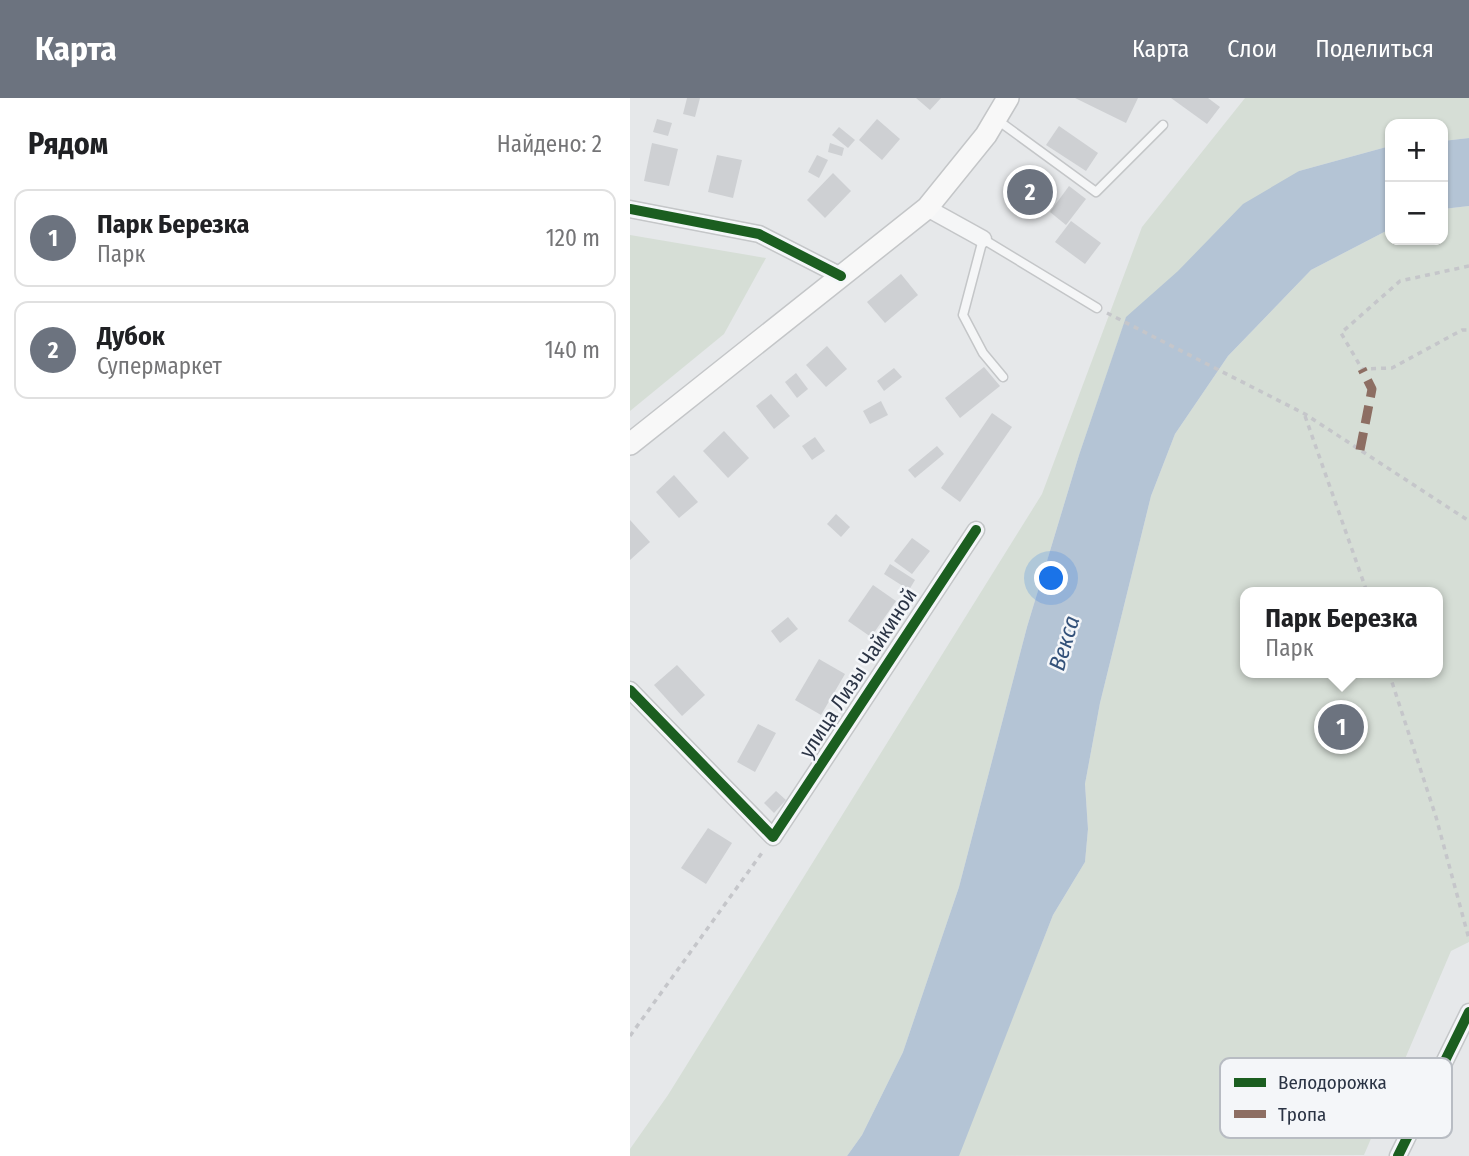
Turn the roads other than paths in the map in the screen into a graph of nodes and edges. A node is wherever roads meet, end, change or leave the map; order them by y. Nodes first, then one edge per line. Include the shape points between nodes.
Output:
1 (1008, 98) edge
2 (996, 119) junction
3 (1163, 125) dead end
4 (927, 208) junction
5 (630, 209) edge
6 (983, 239) junction
7 (841, 276) junction
8 (1097, 308) road end
9 (1003, 377) dead end
10 (630, 444) edge
11 (976, 530) dead end
12 (630, 690) edge
13 (1469, 1012) edge
14 (1446, 1058) edge
15 (1407, 1138) edge
16 (1398, 1156) edge

1 - 2 main road
2 - 3 lane via 1096,192
2 - 4 main road
4 - 6 street
4 - 7 main road
5 - 7 street via 759,234
6 - 8 lane
6 - 9 lane via 964,315 983,353
7 - 10 main road
11 - 12 street, улица Лизы Чайкиной via 773,838
13 - 14 street
15 - 16 street

